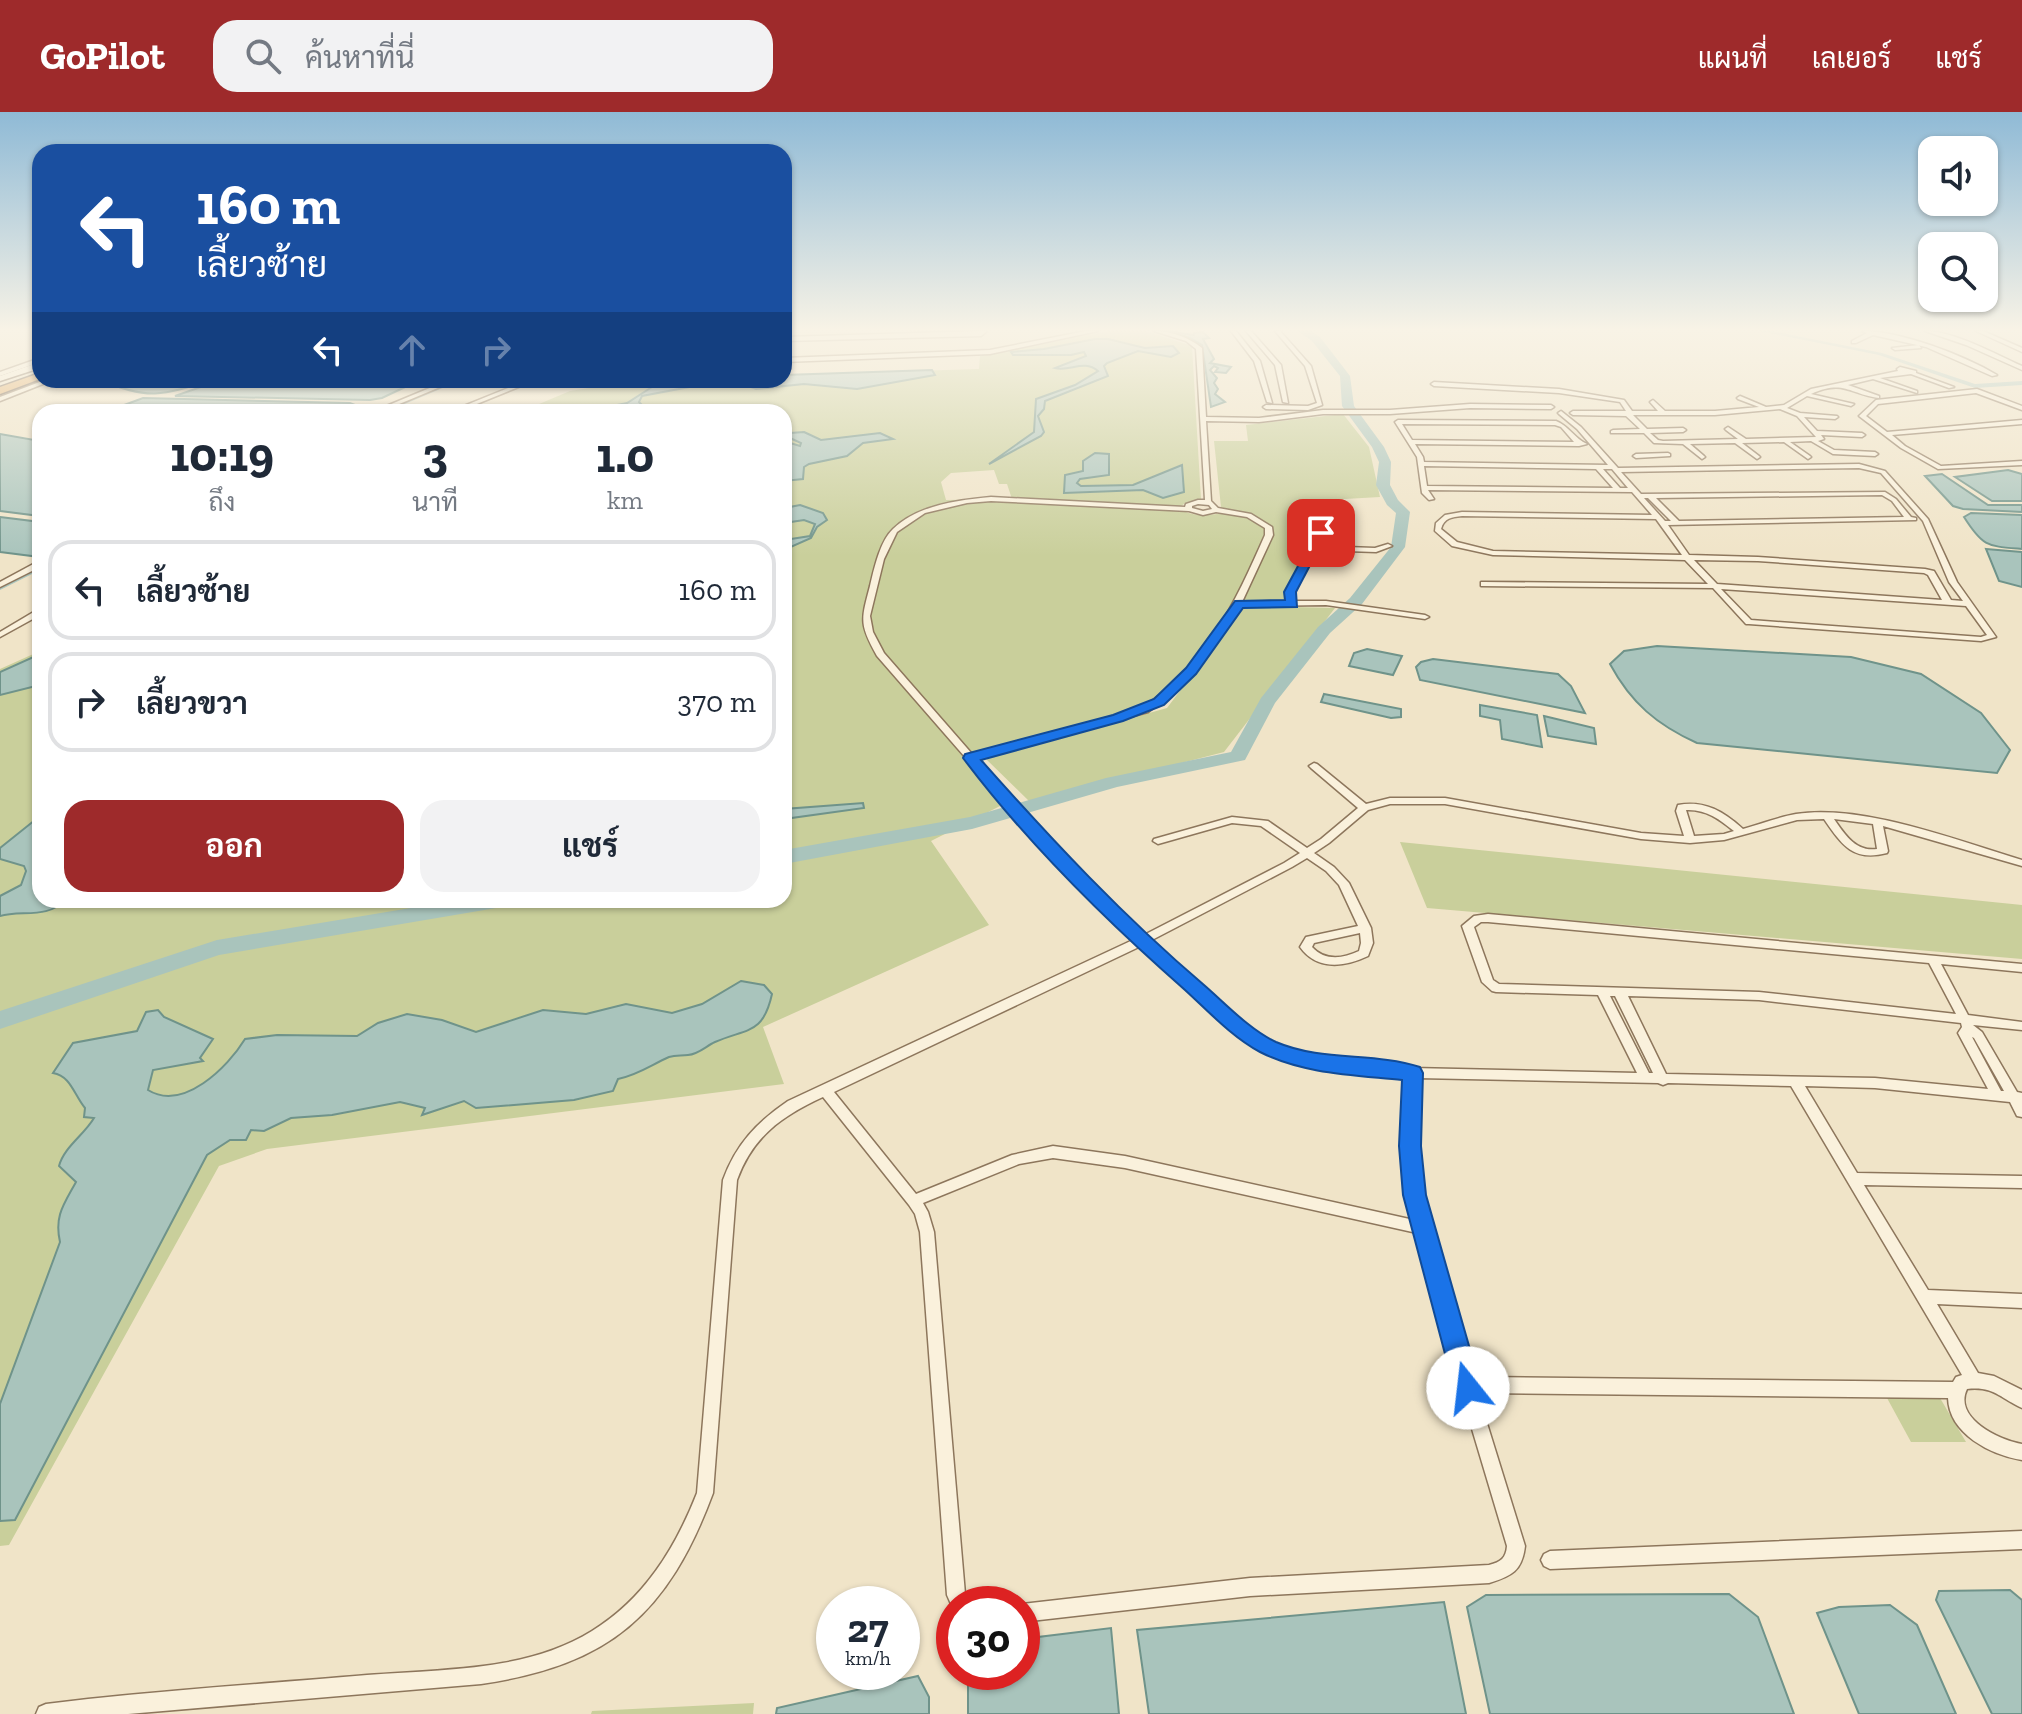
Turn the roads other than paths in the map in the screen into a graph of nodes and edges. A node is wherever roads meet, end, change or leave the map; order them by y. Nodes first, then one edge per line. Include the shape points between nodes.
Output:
1 (1204, 406) edge
2 (1266, 406) edge
3 (1289, 406) edge
4 (1315, 406) edge
5 (1625, 406) edge
6 (1656, 406) edge
7 (1706, 406) edge
8 (1759, 406) edge
9 (1785, 406) edge
10 (1871, 406) edge
11 (1782, 408) junction
12 (1767, 409) junction
13 (1555, 410) junction
14 (1571, 411) junction
15 (1715, 413) junction
16 (1629, 414) junction
17 (1664, 414) junction
18 (1799, 415) junction
19 (1835, 417) dead end
20 (1205, 419) junction
21 (1267, 419) junction
22 (2022, 422) edge
23 (1579, 428) junction
24 (1728, 429) dead end
25 (1683, 430) dead end
26 (1645, 431) junction
27 (1613, 432) dead end
28 (1887, 434) junction
29 (1862, 435) dead end
30 (1816, 437) junction
31 (1786, 441) junction
32 (1412, 442) junction
33 (1656, 442) junction
34 (1736, 442) junction
35 (1746, 442) junction
36 (1685, 443) junction
37 (1579, 444) junction
38 (1593, 444) junction
39 (1875, 454) dead end
40 (1636, 456) dead end
41 (1702, 457) dead end
42 (1757, 457) dead end
43 (1808, 457) dead end
44 (2022, 463) edge
45 (1423, 464) junction
46 (1598, 467) junction
47 (1613, 469) junction
48 (1426, 488) junction
49 (1618, 490) junction
50 (1635, 493) junction
51 (1651, 497) junction
52 (1431, 499) dead end
53 (1208, 502) junction
54 (1189, 509) junction
55 (1216, 510) junction
56 (1329, 518) dead end
57 (1909, 519) junction
58 (1660, 520) junction
59 (1926, 520) junction
60 (1678, 524) junction
61 (1388, 546) dead end
62 (1314, 548) junction
63 (1687, 557) junction
64 (1307, 560) junction
65 (1340, 561) dead end
66 (32, 568) edge
67 (1484, 584) dead end
68 (0, 585) edge
69 (1716, 586) junction
70 (1947, 601) junction
71 (1292, 602) junction
72 (1239, 604) junction
73 (1968, 604) junction
74 (32, 617) edge
75 (1425, 617) dead end
76 (0, 635) edge
77 (971, 758) junction
78 (1314, 766) dead end
79 (1364, 808) junction
80 (1826, 815) junction
81 (1877, 821) junction
82 (1742, 833) junction
83 (1690, 840) junction
84 (1158, 841) dead end
85 (1308, 852) junction
86 (2022, 863) edge
87 (1365, 928) junction
88 (1141, 941) junction
89 (1934, 962) junction
90 (2022, 968) edge
91 (1601, 990) junction
92 (1619, 991) junction
93 (1967, 1024) junction
94 (2022, 1026) edge
95 (1412, 1073) junction
96 (1646, 1079) junction
97 (1663, 1080) junction
98 (1795, 1081) junction
99 (825, 1090) junction
100 (1997, 1095) junction
101 (2017, 1098) edge
102 (2022, 1112) edge
103 (1853, 1179) junction
104 (2022, 1182) edge
105 (914, 1201) junction
106 (1422, 1228) junction
107 (1925, 1297) junction
108 (2022, 1301) edge
109 (1973, 1379) junction
110 (1484, 1385) dead end
111 (1956, 1390) junction
112 (2022, 1400) edge
113 (2021, 1454) edge
114 (2022, 1540) edge
115 (1550, 1560) dead end
116 (955, 1586) edge
117 (1040, 1611) edge
118 (46, 1714) edge

1 - 20 street
2 - 21 street
3 - 4 street
5 - 16 street
6 - 17 street
7 - 15 street
8 - 12 street
9 - 11 street
10 - 28 street via 1862,416
11 - 12 street
11 - 18 street
12 - 15 street
13 - 14 street
13 - 14 street
13 - 21 street via 1335,411
13 - 23 street
14 - 16 street
14 - 23 street
15 - 17 street
16 - 17 street
16 - 26 street
18 - 19 street
18 - 30 street
20 - 21 street
20 - 53 street
22 - 28 street
23 - 38 street
24 - 35 street
25 - 26 street
26 - 27 street
26 - 33 street
28 - 44 street via 1940,468
29 - 30 street
30 - 31 street
30 - 39 street via 1833,452
31 - 35 street
31 - 43 street
32 - 37 street
32 - 37 street via 1398,422 1556,423
32 - 45 street
33 - 36 street
33 - 40 street via 1670,457
34 - 35 street
34 - 36 street
34 - 42 street
36 - 41 street
37 - 38 street
38 - 47 street
45 - 46 street
45 - 48 street
46 - 47 street
46 - 49 street
47 - 50 street
47 - 59 street via 1868,467 1883,472
48 - 49 street
48 - 52 street
49 - 50 street
50 - 51 street
50 - 58 street
51 - 57 street via 1883,493
51 - 60 street
53 - 54 street via 1194,502
53 - 55 street
54 - 55 street
54 - 77 street via 991,499 923,512 894,531 880,559 866,616 869,632 880,654
55 - 72 street via 1249,515 1268,527
56 - 62 street
57 - 59 street
57 - 60 street
58 - 60 street
58 - 63 street
58 - 63 street via 1462,514 1447,516 1437,530 1455,544 1493,553
59 - 73 street
61 - 62 street
62 - 64 street
63 - 69 street
63 - 70 street via 1925,571
64 - 65 street
64 - 71 street via 1290,592
66 - 68 street
67 - 69 street
69 - 70 street
69 - 73 street via 1749,622 1992,637
70 - 73 street
71 - 72 street
71 - 75 street
72 - 77 street via 1191,671 1159,702
74 - 76 street
77 - 88 street
78 - 79 street
79 - 83 street via 1402,799 1445,801
79 - 85 street
80 - 81 street
80 - 81 street via 1848,845 1866,853 1883,851
80 - 82 street via 1797,817
81 - 86 street
82 - 83 street
82 - 83 street via 1715,812 1694,805 1681,811
84 - 85 street via 1248,819 1264,823
85 - 87 street via 1344,883
85 - 88 street
87 - 87 street via 1364,953 1355,958 1324,961 1306,947 1310,940
88 - 95 street via 1267,1046 1315,1063
88 - 99 street
89 - 90 street
89 - 91 street via 1488,918 1468,926 1488,982 1496,988
89 - 93 street
91 - 92 street
91 - 96 street
92 - 93 street via 1759,996
92 - 97 street
93 - 94 street
93 - 100 street via 1964,1033
93 - 101 street
95 - 96 street
95 - 106 street via 1412,1174
96 - 97 street
97 - 98 street
98 - 100 street
98 - 103 street
99 - 105 street
99 - 118 street via 768,1120 736,1160 730,1180 705,1493 690,1536 665,1578 624,1618 574,1651 500,1673
100 - 101 street
101 - 102 street
103 - 104 street
103 - 107 street
105 - 106 street via 1017,1159 1053,1152 1125,1162
105 - 116 street via 927,1232
106 - 117 street via 1516,1546 1507,1569 1250,1587
107 - 108 street
107 - 109 street
109 - 111 street
109 - 112 street via 2000,1385
110 - 111 street
111 - 113 street via 1960,1414 1971,1428
114 - 115 street

